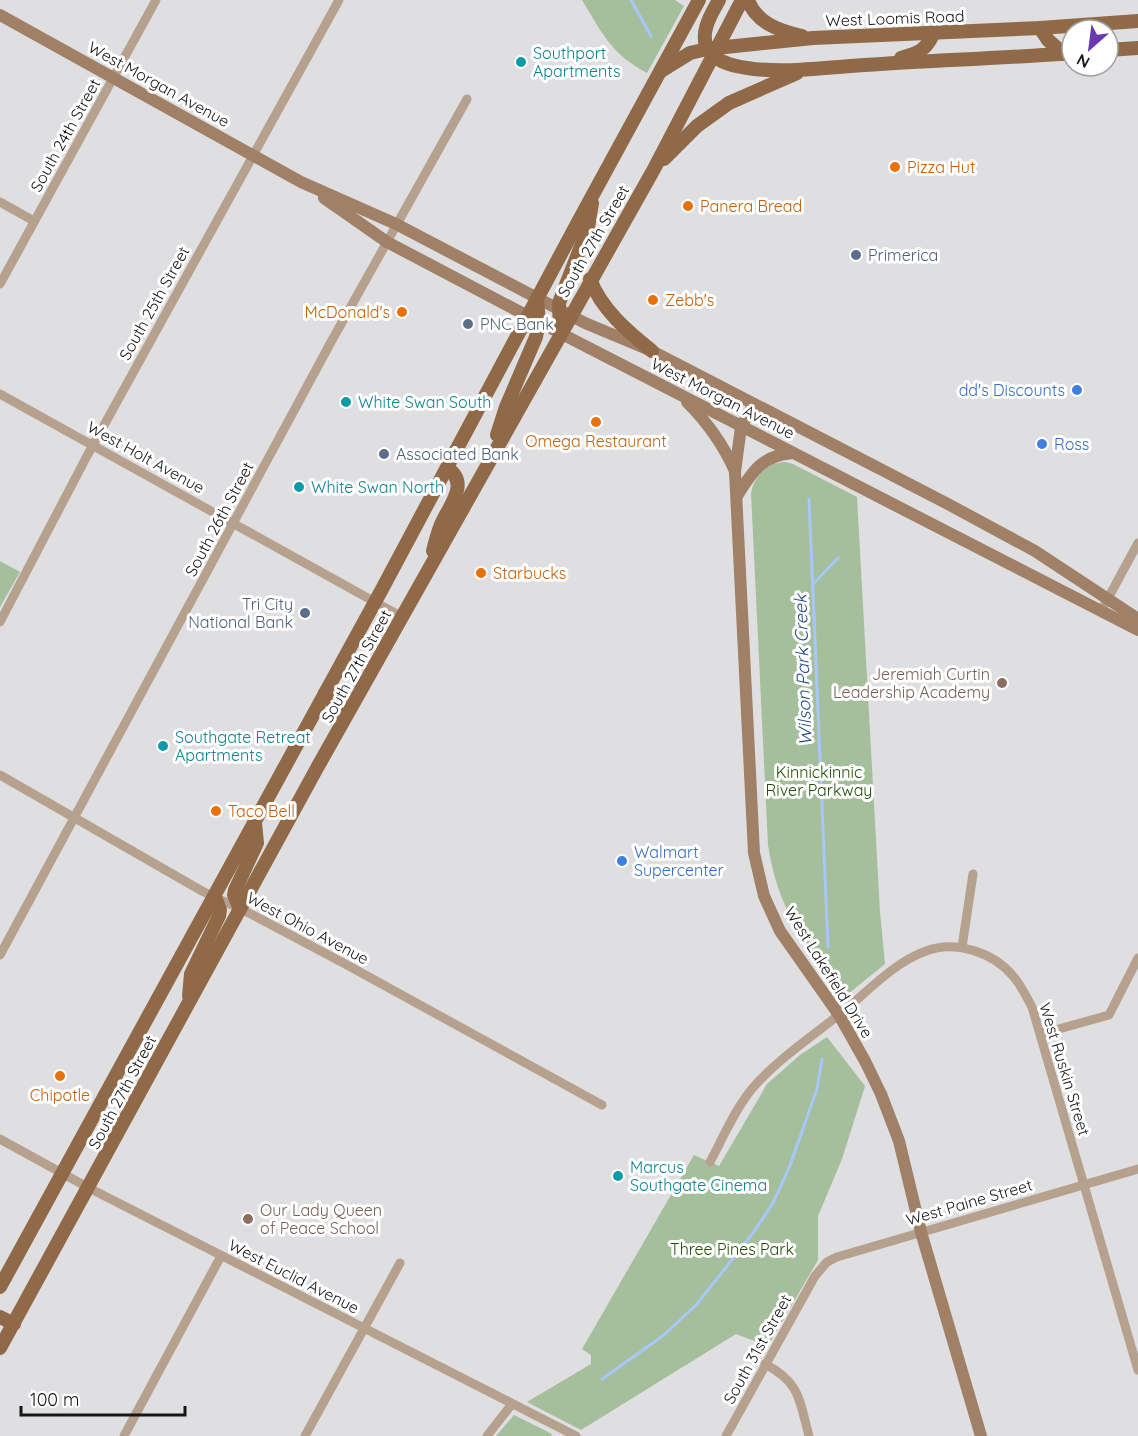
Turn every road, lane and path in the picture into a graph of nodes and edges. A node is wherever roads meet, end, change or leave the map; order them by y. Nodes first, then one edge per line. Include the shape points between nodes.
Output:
1 (156, 0) edge
2 (339, 0) edge
3 (699, 0) edge
4 (719, 0) edge
5 (742, 0) edge
6 (748, 0) edge
7 (0, 15) edge
8 (1138, 21) edge
9 (1040, 28) junction
10 (933, 34) junction
11 (813, 38) junction
12 (1060, 48) edge
13 (1138, 48) edge
14 (1120, 49) edge
15 (712, 51) junction
16 (1060, 53) edge
17 (881, 63) junction
18 (803, 70) junction
19 (659, 72) junction
20 (114, 78) junction
21 (467, 99) dead end
22 (254, 155) junction
23 (654, 169) junction
24 (301, 182) junction
25 (593, 195) junction
26 (0, 202) edge
27 (34, 221) junction
28 (396, 224) junction
29 (387, 242) junction
30 (590, 279) junction
31 (0, 284) edge
32 (537, 299) junction
33 (564, 312) junction
34 (534, 319) junction
35 (560, 333) junction
36 (652, 351) junction
37 (0, 394) edge
38 (679, 394) junction
39 (754, 404) junction
40 (741, 426) junction
41 (93, 445) junction
42 (793, 453) junction
43 (488, 465) junction
44 (447, 468) junction
45 (735, 472) junction
46 (737, 496) junction
47 (234, 523) junction
48 (1138, 543) edge
49 (428, 570) junction
50 (1108, 600) junction
51 (375, 603) junction
52 (1101, 613) junction
53 (402, 617) junction
54 (1138, 619) edge
55 (0, 622) edge
56 (1138, 630) edge
57 (325, 693) junction
58 (342, 723) junction
59 (0, 775) edge
60 (74, 818) junction
61 (255, 823) junction
62 (973, 874) dead end
63 (215, 897) junction
64 (240, 909) junction
65 (962, 947) junction
66 (0, 954) edge
67 (1138, 958) edge
68 (189, 1002) junction
69 (839, 1015) junction
70 (1041, 1034) junction
71 (602, 1105) dead end
72 (0, 1139) edge
73 (710, 1162) dead end
74 (1138, 1169) edge
75 (63, 1174) junction
76 (1084, 1184) junction
77 (89, 1188) junction
78 (921, 1232) junction
79 (221, 1256) junction
80 (400, 1263) dead end
81 (815, 1276) joint
82 (0, 1287) edge
83 (0, 1317) edge
84 (14, 1324) junction
85 (364, 1328) junction
86 (0, 1348) edge
87 (765, 1364) junction
88 (1138, 1370) edge
89 (512, 1404) junction
90 (564, 1434) edge
91 (124, 1436) edge
92 (305, 1436) edge
93 (486, 1436) edge
94 (576, 1436) edge
95 (726, 1436) edge
96 (809, 1436) edge
97 (981, 1436) edge

1 - 20 street, South 24th Street
2 - 22 street, South 25th Street
3 - 19 main road, South 27th Street
4 - 15 main road via 705,33
5 - 15 main road, South 27th Street
6 - 11 main road via 754,13 765,22 785,32
7 - 20 street, West Morgan Avenue
8 - 9 main road, West Loomis Road
9 - 10 main road, West Loomis Road
9 - 12 main road
10 - 11 main road, West Loomis Road
10 - 17 main road via 929,44 918,52
11 - 15 main road, West Loomis Road
13 - 14 main road
15 - 18 main road via 732,65
15 - 19 main road, West Loomis Road via 690,52
15 - 23 main road, South 27th Street
16 - 17 main road
17 - 18 main road
18 - 23 main road via 729,103 697,126
19 - 25 main road, South 27th Street
20 - 22 street, West Morgan Avenue
20 - 27 street, South 24th Street
21 - 28 street, South 26th Street
22 - 24 street, West Morgan Avenue
22 - 41 street, South 25th Street
23 - 30 main road, South 27th Street
24 - 28 street, West Morgan Avenue
24 - 29 street, West Morgan Avenue
25 - 32 main road, South 27th Street
25 - 33 main road via 588,228 562,291
26 - 27 street
27 - 31 street, South 24th Street
28 - 29 street, South 26th Street
28 - 32 street, West Morgan Avenue
29 - 34 street, West Morgan Avenue
29 - 47 street, South 26th Street
30 - 33 main road, South 27th Street
30 - 36 main road via 602,303
32 - 33 street, West Morgan Avenue
32 - 34 main road
33 - 35 main road
33 - 36 street, West Morgan Avenue
34 - 35 street, West Morgan Avenue
34 - 43 main road via 536,337 506,407
34 - 44 main road, South 27th Street
35 - 38 street, West Morgan Avenue
35 - 43 main road, South 27th Street
36 - 39 street, West Morgan Avenue
37 - 41 street, West Holt Avenue
38 - 40 street, West Morgan Avenue
38 - 45 street via 716,434
39 - 40 street, West Lakefield Drive
39 - 50 street, West Morgan Avenue via 1035,551
40 - 42 street, West Morgan Avenue
40 - 45 street, West Lakefield Drive
41 - 47 street, West Holt Avenue
41 - 55 street, South 25th Street
42 - 46 street via 761,463
42 - 52 street, West Morgan Avenue
43 - 49 main road, South 27th Street
44 - 49 main road via 455,473 458,490 440,526
44 - 51 main road, South 27th Street
45 - 46 street, West Lakefield Drive
46 - 69 street, West Lakefield Drive via 754,853 764,896 780,932
47 - 51 street, West Holt Avenue
47 - 60 street, South 26th Street
48 - 50 street
49 - 53 main road, South 27th Street
50 - 52 street
50 - 54 street, West Morgan Avenue
51 - 53 street, West Holt Avenue
51 - 57 main road, South 27th Street
52 - 56 street, West Morgan Avenue
53 - 58 main road, South 27th Street
57 - 58 main road
57 - 61 main road, South 27th Street
58 - 64 main road, South 27th Street
59 - 60 street, West Ohio Avenue
60 - 63 street, West Ohio Avenue
60 - 66 street, South 26th Street
61 - 63 main road, South 27th Street
61 - 64 main road via 257,843 234,895
62 - 65 street
63 - 64 street, West Ohio Avenue
63 - 68 main road via 219,916 191,974
63 - 75 main road, South 27th Street
64 - 68 main road, South 27th Street
64 - 71 street, West Ohio Avenue
65 - 69 street, West Ruskin Street via 926,951 894,970
65 - 70 street, West Ruskin Street via 990,957 1011,973 1032,1007
67 - 70 street via 1109,1015
68 - 77 main road, South 27th Street
69 - 73 street, West Ruskin Street via 750,1091
69 - 78 street, West Lakefield Drive via 881,1094 899,1142
70 - 76 street, West Ruskin Street
72 - 75 street, West Euclid Avenue
74 - 76 street, West Paine Street
75 - 77 street, West Euclid Avenue
75 - 82 main road, South 27th Street
76 - 78 street, West Paine Street
76 - 88 street, West Ruskin Street
77 - 79 street, West Euclid Avenue
77 - 84 main road, South 27th Street
78 - 81 street, West Paine Street via 837,1257 826,1262
78 - 97 street, West Lakefield Drive
79 - 85 street, West Euclid Avenue
79 - 91 street
80 - 85 street
81 - 87 street, South 31st Street
83 - 84 main road
84 - 86 main road, South 27th Street
85 - 89 street, West Euclid Avenue
85 - 92 street
87 - 95 street, South 31st Street
87 - 96 street via 781,1373 796,1390
89 - 90 street, West Euclid Avenue
89 - 93 street
90 - 94 street, West Euclid Avenue

